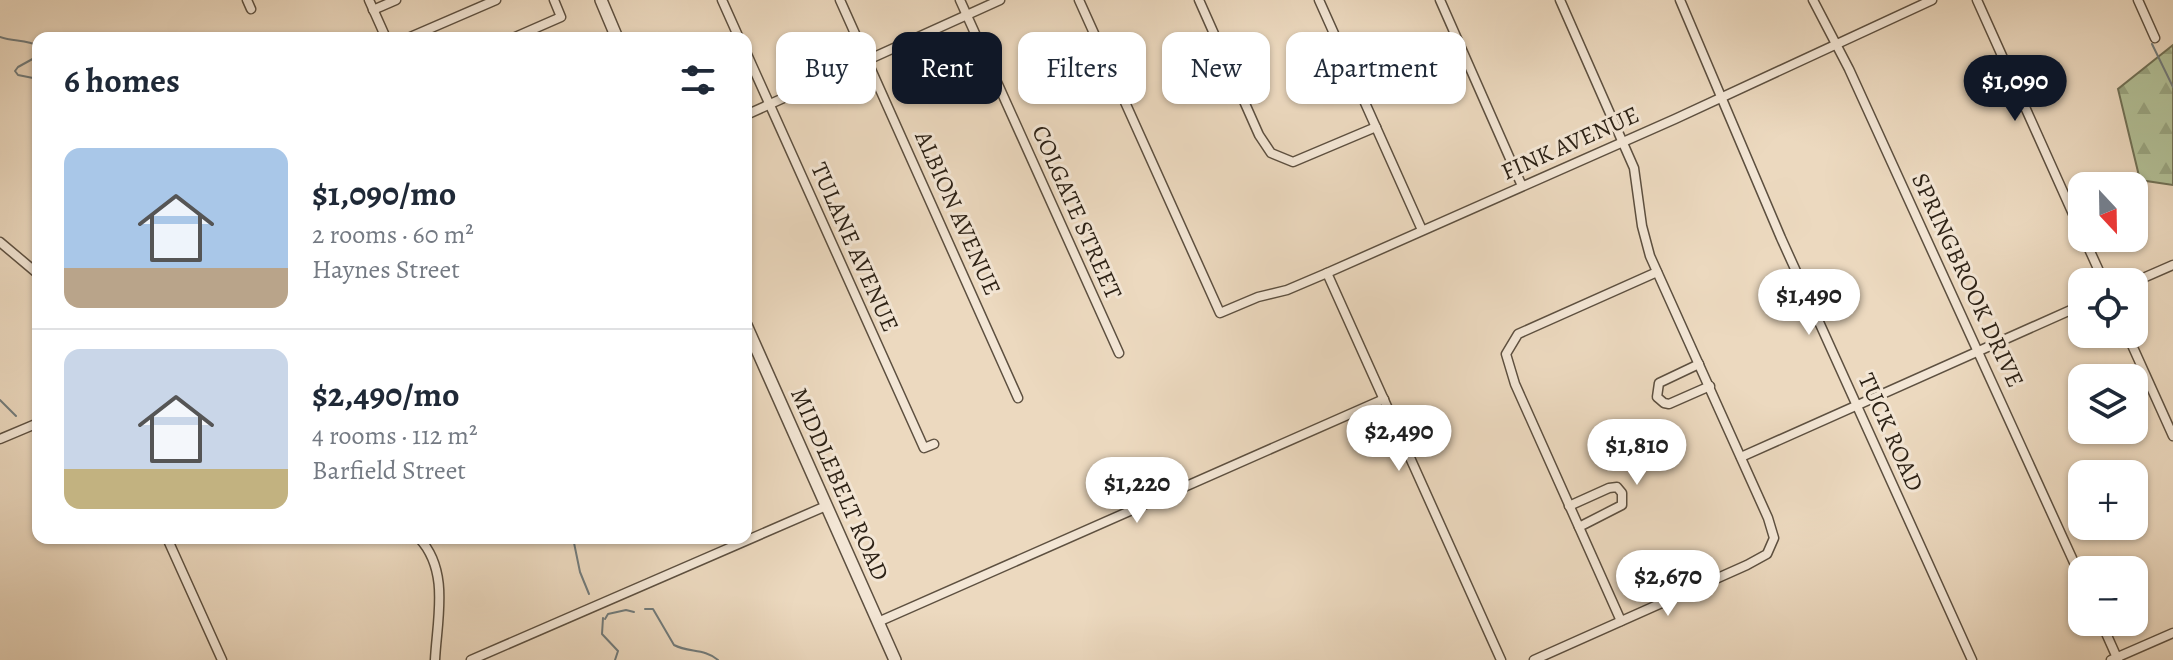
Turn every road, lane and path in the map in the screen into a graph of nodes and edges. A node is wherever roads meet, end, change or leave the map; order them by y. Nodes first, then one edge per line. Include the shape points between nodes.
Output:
1 (369, 0) edge
2 (396, 0) edge
3 (496, 0) edge
4 (554, 0) edge
5 (601, 0) edge
6 (722, 0) edge
7 (840, 0) edge
8 (960, 0) edge
9 (1000, 0) edge
10 (1079, 0) edge
11 (1199, 0) edge
12 (1319, 0) edge
13 (1440, 0) edge
14 (1560, 0) edge
15 (1680, 0) edge
16 (1813, 0) edge
17 (1932, 0) edge
18 (1977, 0) edge
19 (2138, 0) edge
20 (373, 10) junction
21 (967, 15) junction
22 (383, 32) edge
23 (422, 32) edge
24 (527, 32) edge
25 (614, 32) edge
26 (736, 32) edge
27 (854, 32) edge
28 (2155, 38) dead end
29 (1836, 45) junction
30 (876, 56) edge
31 (752, 66) edge
32 (876, 80) edge
33 (1721, 98) junction
34 (776, 101) edge
35 (768, 105) junction
36 (752, 112) edge
37 (1376, 127) junction
38 (1623, 142) junction
39 (1522, 186) junction
40 (2068, 203) edge
41 (1422, 230) junction
42 (0, 242) edge
43 (2173, 265) edge
44 (32, 269) edge
45 (1657, 272) junction
46 (1327, 273) junction
47 (2148, 276) edge
48 (2068, 311) edge
49 (752, 339) edge
50 (2133, 348) edge
51 (1979, 350) junction
52 (1119, 353) dead end
53 (1699, 364) junction
54 (1710, 386) junction
55 (1018, 398) dead end
56 (1384, 399) junction
57 (1857, 404) junction
58 (32, 426) edge
59 (2173, 436) edge
60 (0, 439) edge
61 (934, 444) dead end
62 (1741, 457) junction
63 (826, 506) junction
64 (1569, 506) junction
65 (1579, 527) junction
66 (752, 538) edge
67 (170, 544) edge
68 (424, 544) edge
69 (738, 544) edge
70 (2071, 556) edge
71 (1621, 621) junction
72 (878, 622) junction
73 (2173, 633) edge
74 (2106, 636) edge
75 (2115, 659) edge
76 (222, 660) edge
77 (435, 660) edge
78 (471, 660) edge
79 (895, 660) edge
80 (1501, 660) edge
81 (1534, 660) edge
82 (1972, 660) edge

1 - 20 street
2 - 20 street
3 - 23 street
4 - 24 street via 561,17
5 - 25 street
6 - 26 street
7 - 27 street, ALBION AVENUE
8 - 21 street, COLGATE STREET
9 - 21 street
10 - 46 street, FINK AVENUE via 1220,313
11 - 37 street via 1271,153 1293,162
12 - 37 street
13 - 39 street
14 - 38 street
15 - 33 street, TUCK ROAD
16 - 29 street, SPRINGBROOK DRIVE
17 - 29 street, FINK AVENUE
18 - 40 street
19 - 28 street
20 - 22 street
21 - 30 street
21 - 52 street, COLGATE STREET
29 - 33 street, FINK AVENUE
29 - 51 street, SPRINGBROOK DRIVE
31 - 35 street, TULANE AVENUE
32 - 55 street, ALBION AVENUE
33 - 38 street, FINK AVENUE
33 - 57 street, TUCK ROAD
34 - 35 street
35 - 36 street
35 - 61 street, TULANE AVENUE via 924,448
37 - 41 street
38 - 39 street, FINK AVENUE
38 - 45 street via 1634,168 1644,238
39 - 41 street, FINK AVENUE
41 - 46 street, FINK AVENUE
42 - 44 street
43 - 47 street
45 - 53 street
45 - 64 street via 1518,334 1506,354
46 - 56 street
48 - 51 street
49 - 63 street, MIDDLEBELT ROAD
50 - 59 street
51 - 57 street
51 - 70 street, SPRINGBROOK DRIVE
53 - 54 street
53 - 54 street via 1659,383 1657,397 1669,404
54 - 62 street
56 - 72 street
56 - 80 street
57 - 62 street
57 - 82 street, TUCK ROAD
58 - 60 street
62 - 71 street via 1774,531 1767,554
63 - 66 street
63 - 72 street, MIDDLEBELT ROAD
64 - 65 street
64 - 65 street via 1609,488 1622,493 1617,510
65 - 71 street
67 - 76 street
68 - 77 street via 440,579
69 - 78 street
71 - 81 street
72 - 79 street, MIDDLEBELT ROAD
73 - 75 street
74 - 75 street

